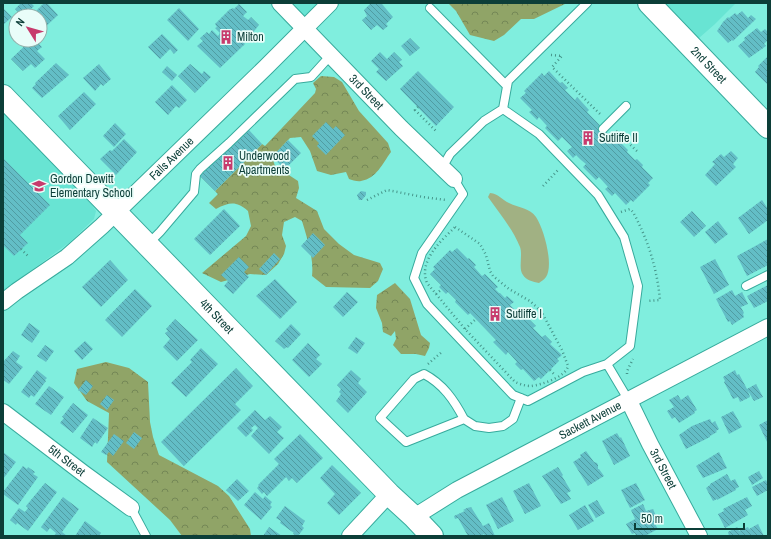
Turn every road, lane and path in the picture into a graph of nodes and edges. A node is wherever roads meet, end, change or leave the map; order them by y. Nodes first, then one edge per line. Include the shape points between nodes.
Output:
1 (280, 3) edge
2 (330, 3) edge
3 (587, 3) edge
4 (649, 3) edge
5 (430, 8) dead end
6 (305, 28) junction
7 (331, 54) junction
8 (507, 86) junction
9 (3, 96) edge
10 (626, 106) dead end
11 (418, 107) dead end
12 (503, 109) junction
13 (766, 121) edge
14 (603, 128) dead end
15 (437, 132) dead end
16 (442, 168) junction
17 (559, 170) dead end
18 (454, 180) joint
19 (543, 186) dead end
20 (367, 200) dead end
21 (457, 202) junction
22 (117, 212) junction
23 (148, 245) junction
24 (21, 249) dead end
25 (29, 257) dead end
26 (768, 275) edge
27 (746, 286) dead end
28 (442, 289) dead end
29 (436, 294) junction
30 (3, 302) edge
31 (476, 319) dead end
32 (768, 327) edge
33 (466, 329) junction
34 (443, 351) dead end
35 (608, 364) junction
36 (426, 366) dead end
37 (521, 398) junction
38 (630, 401) junction
39 (3, 412) edge
40 (464, 419) junction
41 (389, 494) junction
42 (131, 508) joint
43 (414, 517) junction
44 (356, 533) edge
45 (431, 535) edge
46 (146, 536) edge
47 (699, 536) edge

1 - 6 street, 3rd Street
2 - 6 street, Falls Avenue
3 - 8 lane via 508,81
4 - 13 street, 2nd Street
5 - 8 lane
6 - 7 street, 3rd Street
6 - 22 street, Falls Avenue
7 - 16 street, 3rd Street
7 - 23 lane via 311,76 295,79 200,169 196,174 194,192
8 - 12 lane
9 - 22 street, 4th Street
10 - 14 lane
11 - 15 path via 415,110
12 - 16 lane via 484,121 450,154
12 - 35 lane via 539,134 598,195 624,237 638,286 630,346
16 - 18 street, 3rd Street
17 - 19 path
18 - 21 lane via 463,194
20 - 21 path via 387,190
21 - 37 lane via 422,253 414,278 427,304 513,395
22 - 23 street, 4th Street
22 - 30 street, Falls Avenue via 71,253
23 - 41 street, 4th Street
24 - 25 path
26 - 27 lane
28 - 29 path
29 - 33 path
29 - 33 path via 425,279 427,264 434,249 454,227 480,244 493,276 541,311 568,366 566,371 549,382 523,385 510,378
31 - 33 path
32 - 38 street, Sackett Avenue
34 - 36 path
35 - 37 lane via 583,372 528,401
35 - 38 lane
37 - 40 lane via 513,419 504,426 475,426
38 - 43 street, Sackett Avenue via 457,490
38 - 47 street, 3rd Street
39 - 42 street, 5th Street
40 - 40 lane via 406,442 380,418 414,379 424,374 435,380 450,396
41 - 43 street, 4th Street
41 - 44 street
42 - 46 lane
43 - 45 street, 4th Street

